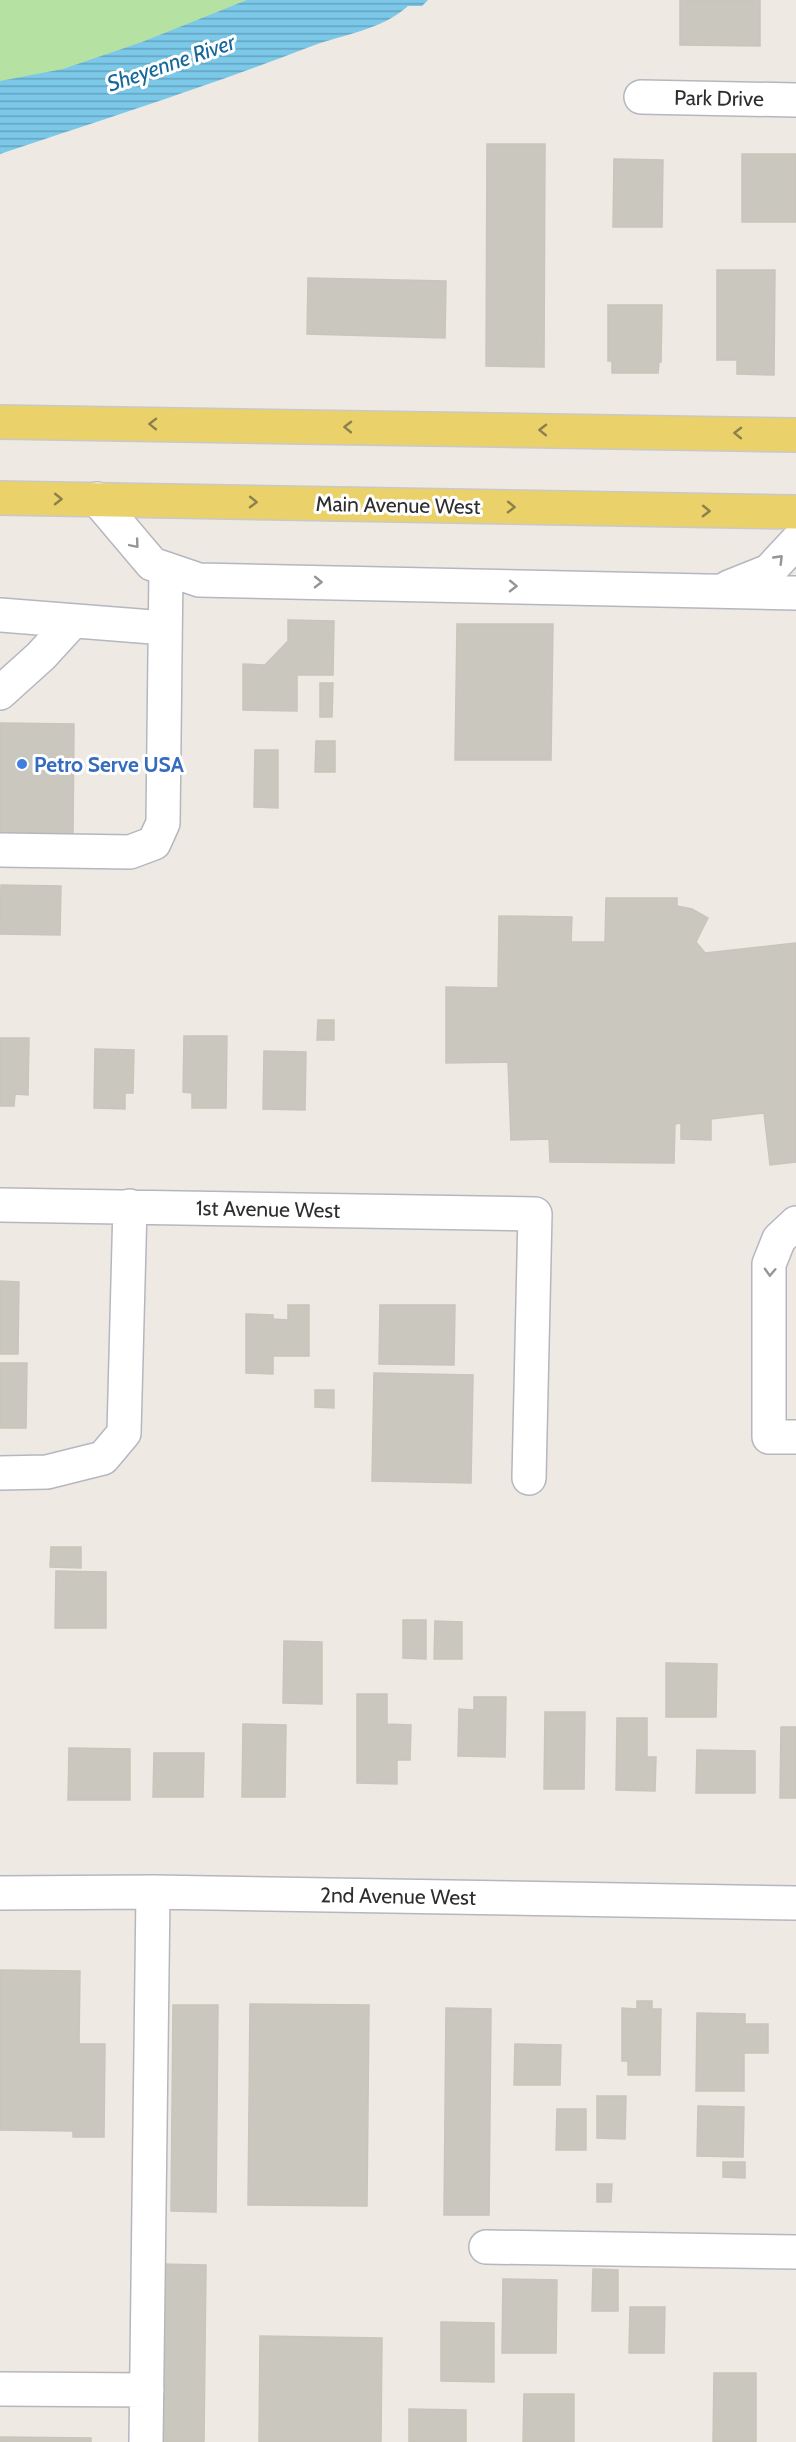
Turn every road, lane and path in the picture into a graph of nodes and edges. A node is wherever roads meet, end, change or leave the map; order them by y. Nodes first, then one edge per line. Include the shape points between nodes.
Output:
1 (641, 97) dead end
2 (796, 100) edge
3 (0, 422) edge
4 (796, 435) edge
5 (0, 498) edge
6 (97, 499) junction
7 (796, 512) edge
8 (796, 542) edge
9 (166, 568) junction
10 (722, 590) junction
11 (796, 593) edge
12 (0, 615) edge
13 (73, 621) junction
14 (165, 628) junction
15 (0, 693) edge
16 (0, 850) edge
17 (0, 1205) edge
18 (130, 1206) junction
19 (796, 1222) edge
20 (796, 1437) edge
21 (0, 1473) edge
22 (530, 1478) dead end
23 (153, 1892) junction
24 (0, 1893) edge
25 (796, 1903) edge
26 (486, 2247) dead end
27 (796, 2252) edge
28 (0, 2389) edge
29 (147, 2390) junction
30 (146, 2442) edge

1 - 2 street, Park Drive
4 -> 3 main road
5 -> 6 main road, Main Avenue West
6 -> 7 main road, Main Avenue West
6 -> 9 street via 152,564
10 -> 8 street via 769,571
9 -> 10 street via 199,580
9 - 14 street
10 - 11 street
12 - 13 street
13 - 14 street
13 - 15 street
14 - 16 street via 163,823 154,843 130,852
17 - 18 street, 1st Avenue West
18 - 21 street via 124,1433 103,1458 47,1472
18 - 22 street, 1st Avenue West via 535,1214
19 -> 20 street via 779,1239 770,1264 770,1437
23 - 24 street, 2nd Avenue West
23 - 25 street, 2nd Avenue West
23 - 29 street
26 - 27 street
28 - 29 street
29 - 30 street

